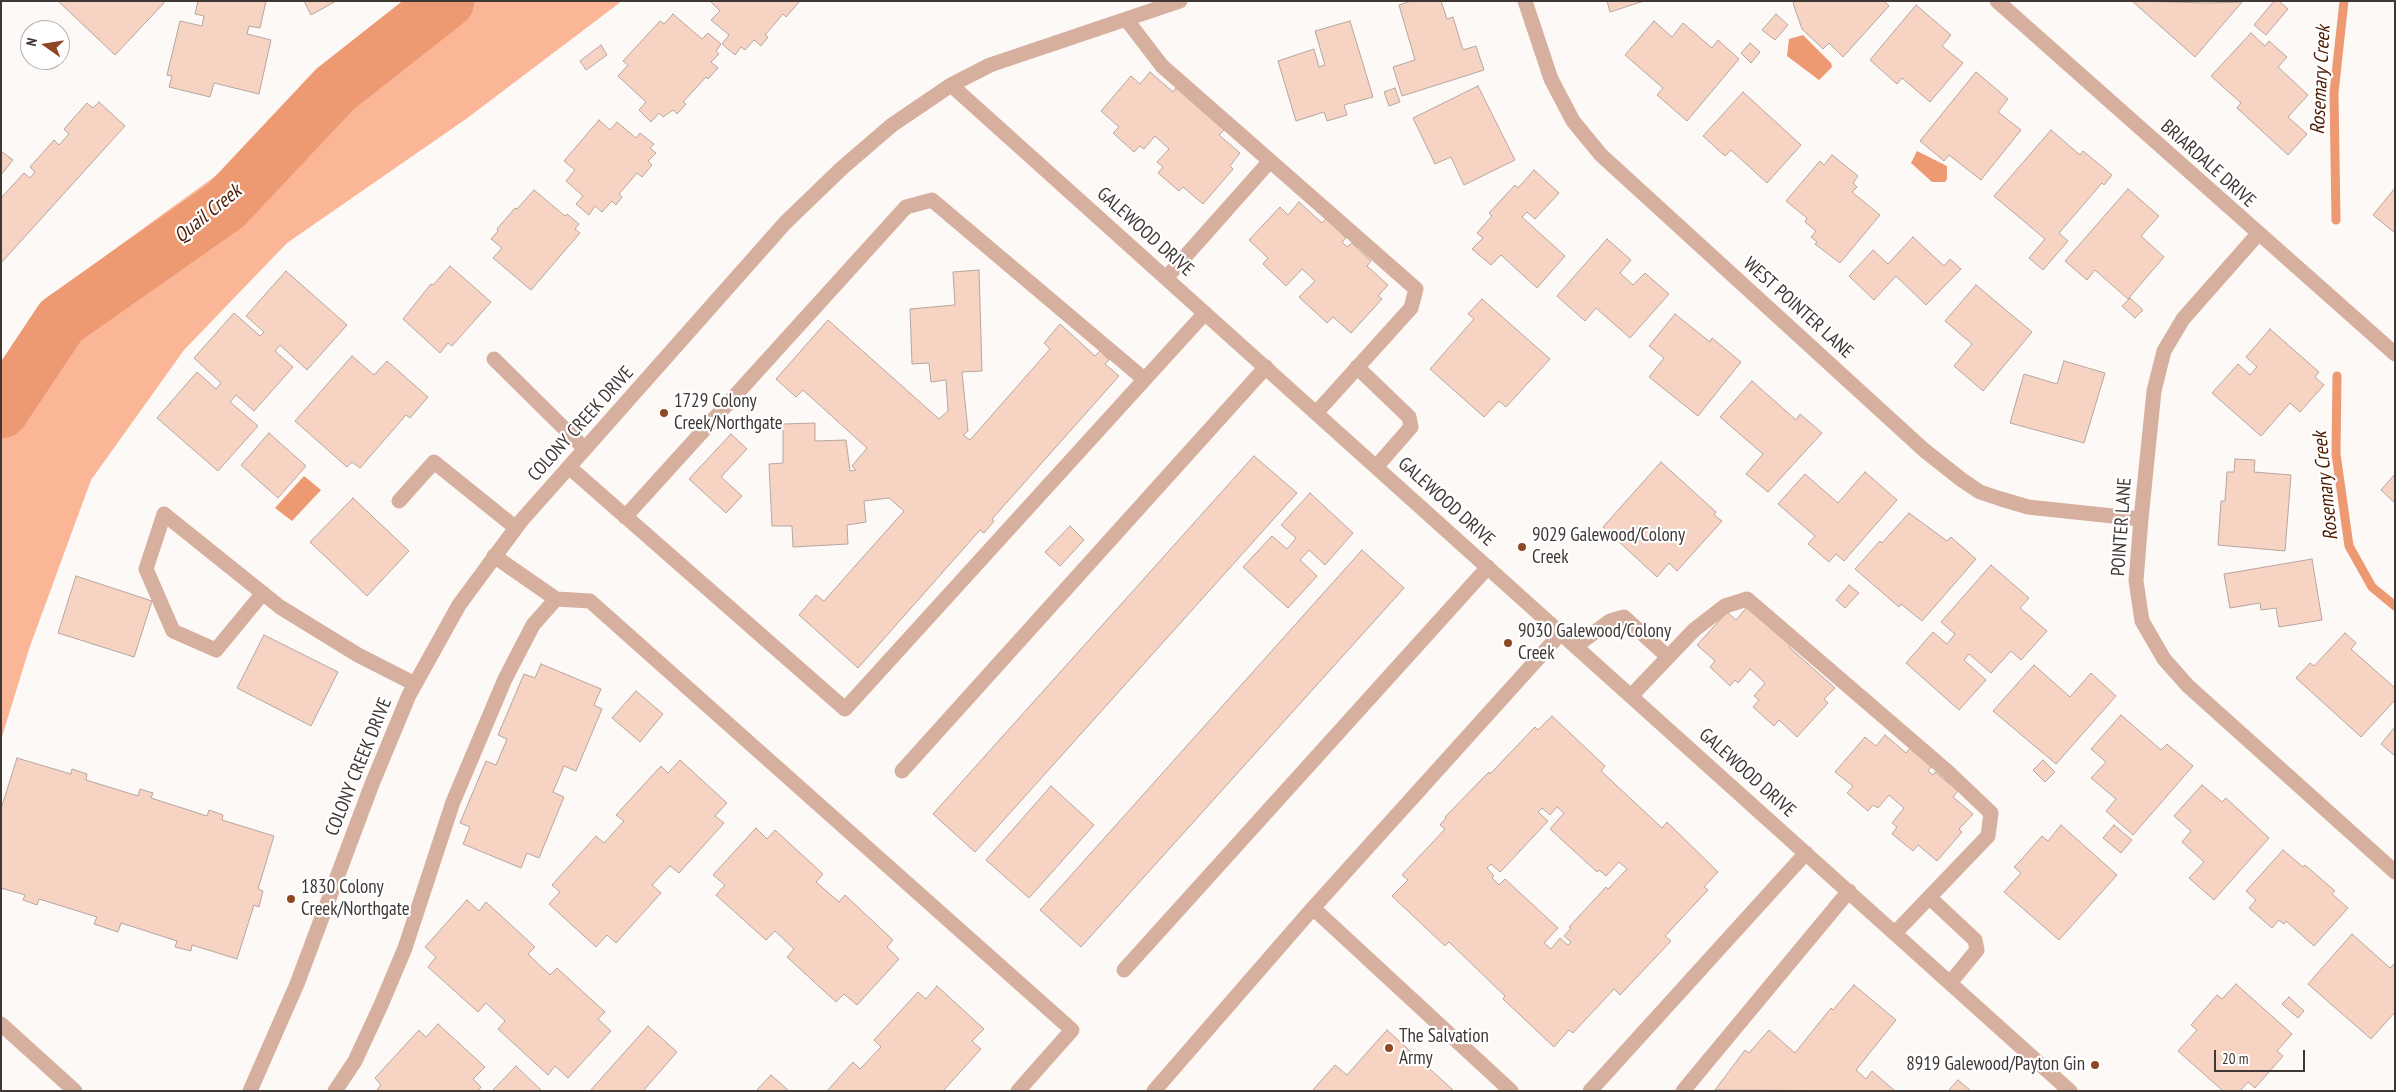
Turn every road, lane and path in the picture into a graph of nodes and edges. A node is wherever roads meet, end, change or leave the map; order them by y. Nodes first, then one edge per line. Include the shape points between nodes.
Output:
1 (1180, 1) edge
2 (1525, 1) edge
3 (1997, 1) edge
4 (1126, 19) junction
5 (951, 85) junction
6 (1270, 161) junction
7 (2258, 234) junction
8 (1166, 278) junction
9 (1205, 313) junction
10 (2395, 354) edge
11 (494, 359) dead end
12 (1266, 367) junction
13 (1357, 367) junction
14 (1144, 379) junction
15 (1317, 412) junction
16 (585, 449) junction
17 (1377, 466) junction
18 (569, 467) junction
19 (399, 501) dead end
20 (625, 517) junction
21 (2141, 519) junction
22 (516, 528) junction
23 (494, 556) junction
24 (1488, 567) junction
25 (263, 593) junction
26 (556, 599) junction
27 (1561, 633) junction
28 (1576, 646) junction
29 (1668, 657) junction
30 (415, 684) junction
31 (1631, 696) junction
32 (902, 771) dead end
33 (1806, 852) junction
34 (2395, 872) edge
35 (1849, 892) junction
36 (1929, 897) junction
37 (1313, 908) junction
38 (1895, 933) junction
39 (1124, 970) dead end
40 (1950, 983) junction
41 (1, 1024) edge
42 (75, 1091) edge
43 (250, 1091) edge
44 (335, 1091) edge
45 (1018, 1091) edge
46 (1154, 1091) edge
47 (1511, 1091) edge
48 (1590, 1091) edge
49 (1683, 1091) edge
50 (2070, 1091) edge

1 - 4 street, COLONY CREEK DRIVE
2 - 21 street, WEST POINTER LANE via 1554,87 1573,121 1601,155 1924,450 1980,492 2001,499 2028,506
3 - 7 street, BRIARDALE DRIVE
4 - 5 street, COLONY CREEK DRIVE via 990,65
4 - 6 street via 1162,66
5 - 8 street, GALEWOOD DRIVE
5 - 16 street, COLONY CREEK DRIVE via 892,125 785,223
6 - 8 street
6 - 13 street via 1416,289 1411,308
7 - 10 street, BRIARDALE DRIVE
7 - 21 street, POINTER LANE via 2183,319 2164,351 2154,390
8 - 9 street, GALEWOOD DRIVE
9 - 12 street, GALEWOOD DRIVE
9 - 14 street
11 - 16 street
12 - 15 street, GALEWOOD DRIVE
12 - 32 street
13 - 15 street
13 - 17 street via 1409,417 1411,427
14 - 20 street via 932,200 906,207
14 - 20 street via 845,709
15 - 17 street, GALEWOOD DRIVE
16 - 18 street, COLONY CREEK DRIVE
17 - 24 street, GALEWOOD DRIVE
18 - 20 street
18 - 22 street, COLONY CREEK DRIVE
19 - 22 street via 434,462
21 - 34 street, POINTER LANE via 2136,581 2142,621 2164,659 2188,686
22 - 23 street, COLONY CREEK DRIVE
23 - 26 street
23 - 30 street, COLONY CREEK DRIVE via 459,605
24 - 27 street, GALEWOOD DRIVE
24 - 39 street
25 - 25 street via 256,587 164,514 146,569 173,631 216,650
25 - 30 street via 358,655
26 - 44 street via 533,625 505,679 453,802 405,948 355,1061
26 - 45 street via 590,601 1072,1030
27 - 28 street, GALEWOOD DRIVE
27 - 37 street
28 - 29 street via 1610,620 1624,617
28 - 31 street, GALEWOOD DRIVE
29 - 31 street
29 - 36 street via 1694,630 1725,606 1747,599 1948,772 1991,814 1988,836
30 - 43 street, COLONY CREEK DRIVE via 372,784 297,984
31 - 33 street, GALEWOOD DRIVE
33 - 35 street, GALEWOOD DRIVE
33 - 48 street
35 - 38 street, GALEWOOD DRIVE
35 - 49 street
36 - 38 street
36 - 40 street via 1975,940 1977,950
37 - 46 street
37 - 47 street
38 - 40 street, GALEWOOD DRIVE
40 - 50 street, GALEWOOD DRIVE
41 - 42 street

